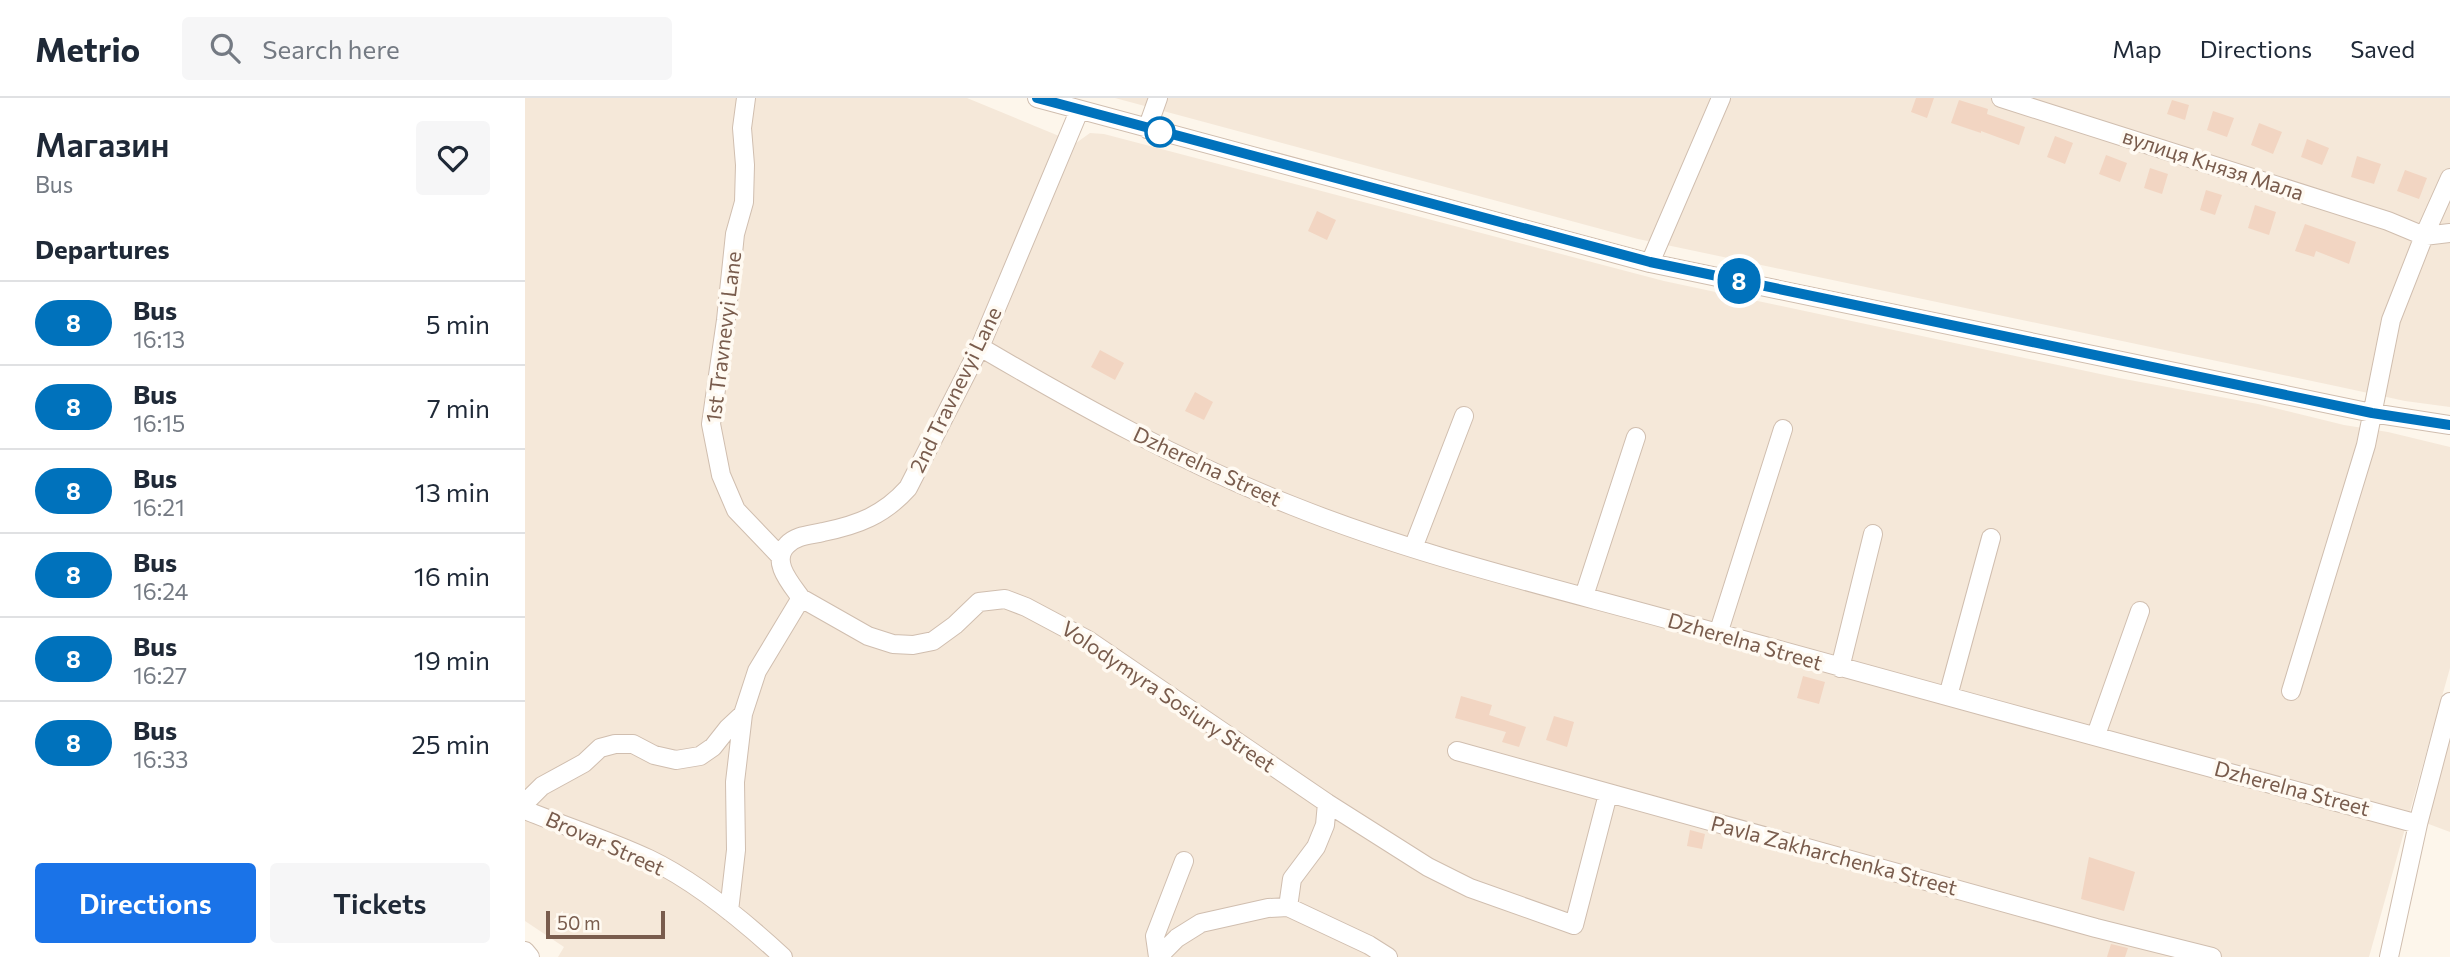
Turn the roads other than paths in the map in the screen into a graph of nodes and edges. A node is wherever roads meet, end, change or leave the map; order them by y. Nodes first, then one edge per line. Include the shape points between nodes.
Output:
1 (746, 98) edge
2 (1037, 98) edge
3 (1158, 98) edge
4 (1721, 98) edge
5 (2001, 98) edge
6 (1079, 111) junction
7 (1147, 129) junction
8 (2450, 178) edge
9 (2450, 233) edge
10 (2424, 236) junction
11 (1650, 262) junction
12 (980, 347) junction
13 (2372, 413) junction
14 (1465, 416) dead end
15 (2450, 425) edge
16 (1783, 429) dead end
17 (1636, 437) dead end
18 (1873, 534) dead end
19 (1991, 538) dead end
20 (1413, 548) junction
21 (781, 556) junction
22 (1584, 596) junction
23 (801, 598) junction
24 (2140, 611) dead end
25 (1718, 634) junction
26 (1840, 668) junction
27 (2291, 691) dead end
28 (1948, 696) junction
29 (2450, 702) edge
30 (743, 713) junction
31 (2096, 735) junction
32 (1457, 751) dead end
33 (1608, 794) junction
34 (525, 803) edge
35 (1327, 803) junction
36 (525, 810) edge
37 (2419, 824) junction
38 (1184, 861) dead end
39 (1288, 907) junction
40 (729, 911) junction
41 (525, 951) edge
42 (530, 957) edge
43 (783, 957) edge
44 (1158, 957) edge
45 (1388, 957) edge
46 (2212, 957) edge
47 (2389, 957) edge

1 - 21 street, 1st Travnevyi Lane via 744,202 735,234 711,424 721,475 736,510
2 - 6 street
3 - 7 street
4 - 11 street
5 - 10 street, вулиця Князя Мала
6 - 7 street
6 - 12 street, 2nd Travnevyi Lane
7 - 11 street
8 - 10 street
9 - 10 street
10 - 13 street via 2391,320
11 - 13 street
12 - 20 street, Dzherelna Street via 1188,461 1368,536
12 - 21 street, 2nd Travnevyi Lane via 908,488 892,505 853,524 799,537 786,545
13 - 15 street
13 - 27 street
14 - 20 street
16 - 25 street
17 - 22 street
18 - 26 street
19 - 28 street
20 - 22 street, Dzherelna Street
21 - 23 street via 784,575
22 - 25 street, Dzherelna Street
23 - 30 street via 757,671
23 - 35 street, Volodymyra Sosiury Street via 868,636 913,645 933,641 979,602 1005,600 1026,607 1088,640
24 - 31 street
25 - 26 street, Dzherelna Street
26 - 28 street, Dzherelna Street
28 - 31 street, Dzherelna Street
29 - 37 street
30 - 34 street via 700,756 676,760 633,744 600,748 584,763 542,786
30 - 40 street
31 - 37 street, Dzherelna Street
32 - 33 street, Pavla Zakharchenka Street
33 - 35 street, Volodymyra Sosiury Street via 1574,925 1470,888
33 - 46 street, Pavla Zakharchenka Street
35 - 39 street via 1325,825 1293,879
36 - 40 street, Brovar Street via 650,860
37 - 47 street
38 - 44 street via 1155,936
39 - 44 street via 1201,923
39 - 45 street
40 - 43 street, Brovar Street
41 - 42 street

